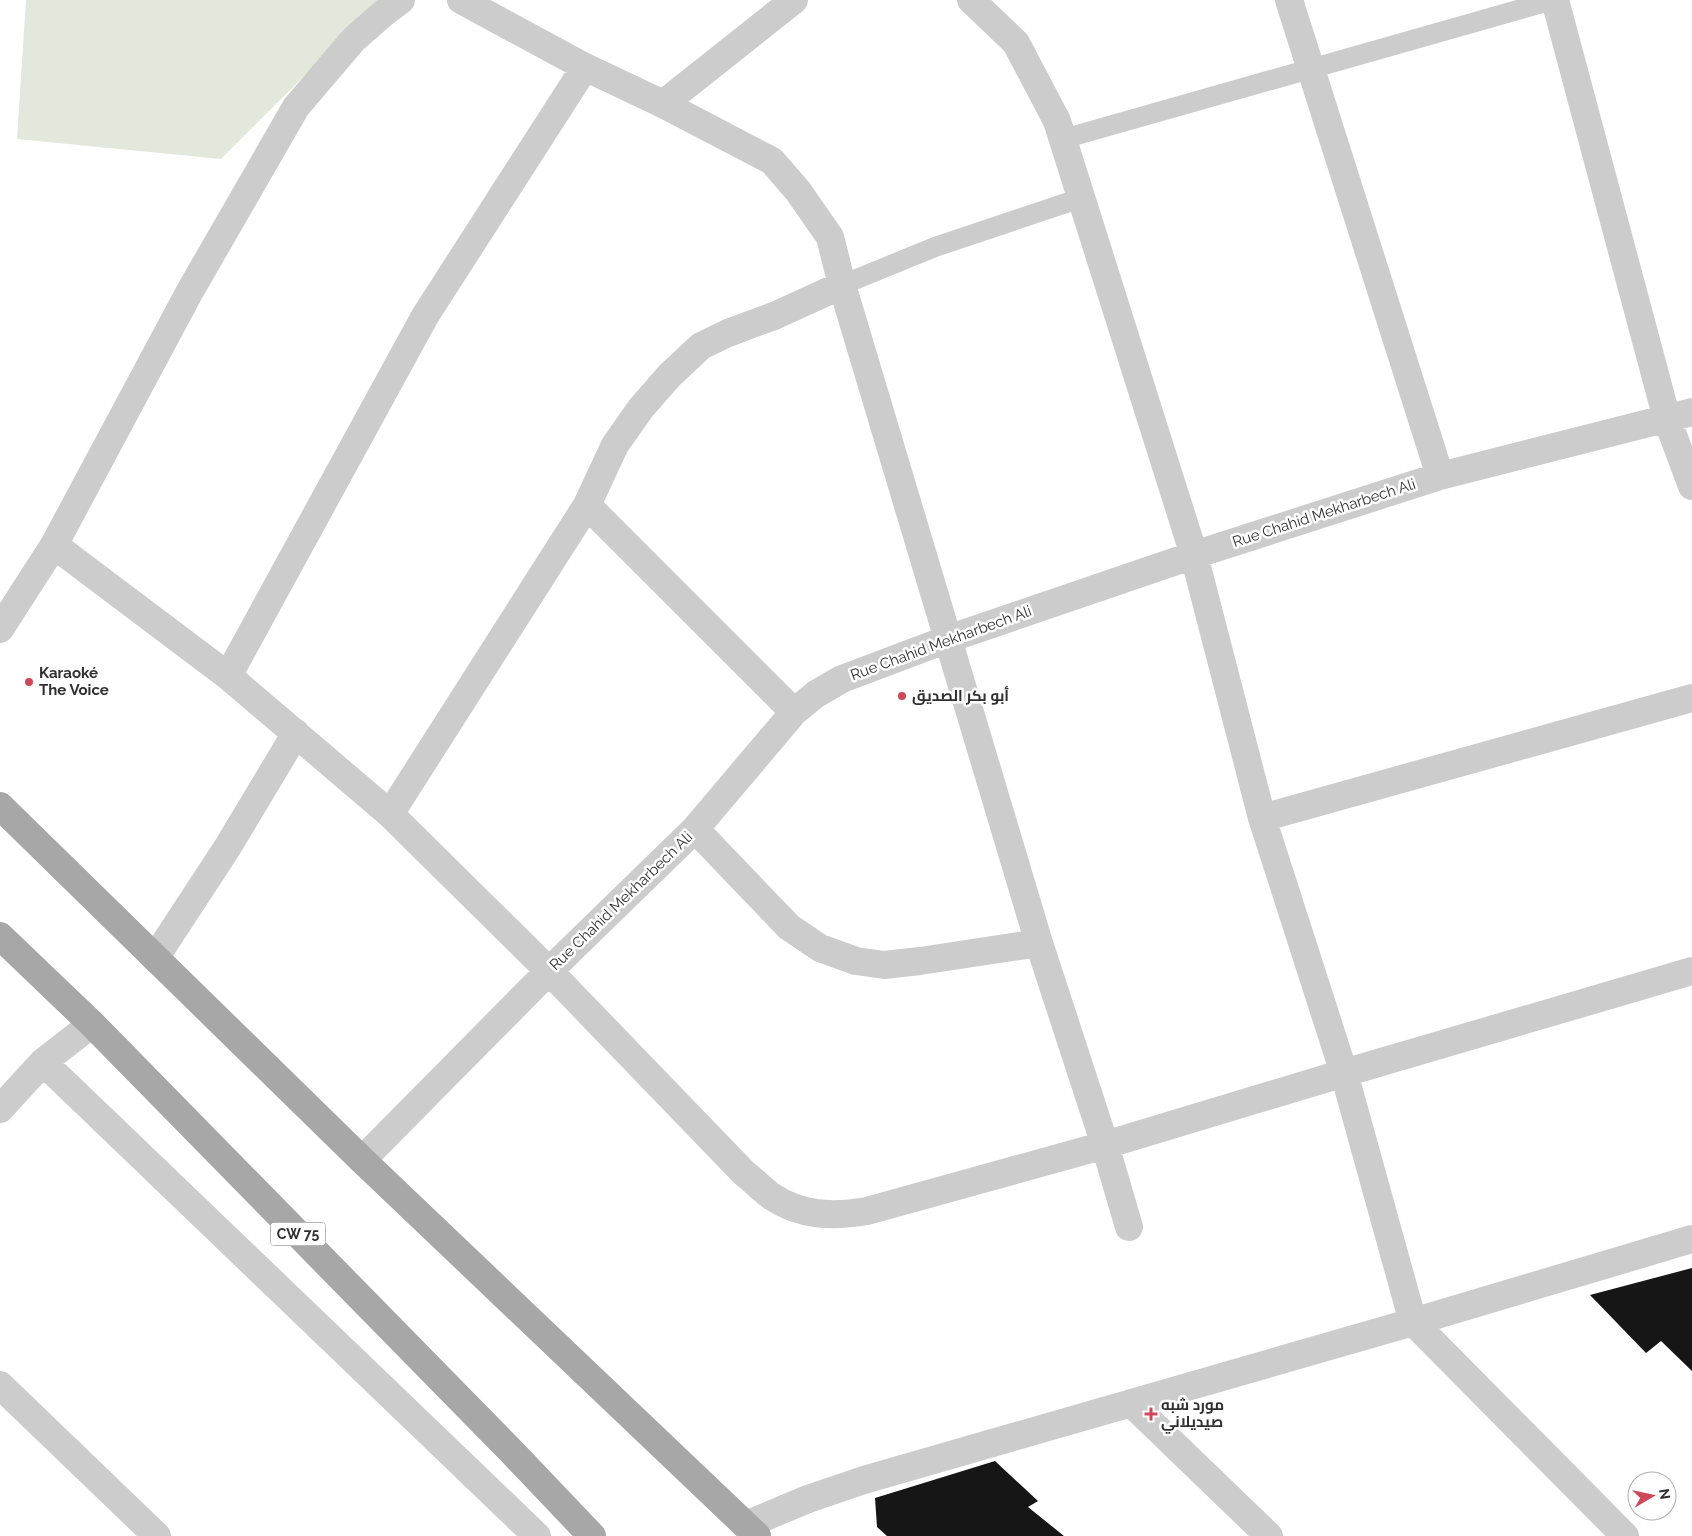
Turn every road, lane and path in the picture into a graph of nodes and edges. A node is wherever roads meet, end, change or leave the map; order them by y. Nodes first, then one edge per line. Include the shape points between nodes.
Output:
1 (401, 0) edge
2 (461, 0) edge
3 (794, 0) edge
4 (971, 0) edge
5 (1290, 0) edge
6 (1554, 0) edge
7 (585, 68) junction
8 (1311, 69) junction
9 (664, 104) junction
10 (1062, 140) junction
11 (1081, 198) junction
12 (842, 285) junction
13 (1680, 416) edge
14 (1440, 476) junction
15 (1692, 486) edge
16 (587, 505) junction
17 (54, 545) junction
18 (1194, 555) junction
19 (0, 630) edge
20 (948, 639) junction
21 (228, 676) junction
22 (1692, 698) edge
23 (794, 712) junction
24 (296, 733) junction
25 (0, 806) edge
26 (390, 814) junction
27 (1262, 818) junction
28 (695, 829) junction
29 (0, 936) edge
30 (1039, 943) junction
31 (155, 958) junction
32 (550, 971) junction
33 (1692, 971) edge
34 (92, 1024) junction
35 (43, 1062) junction
36 (1344, 1073) junction
37 (0, 1109) edge
38 (1105, 1145) junction
39 (362, 1160) junction
40 (1129, 1227) dead end
41 (1692, 1239) edge
42 (1413, 1322) junction
43 (0, 1385) edge
44 (1132, 1403) junction
45 (752, 1531) edge
46 (156, 1536) edge
47 (537, 1536) edge
48 (592, 1536) edge
49 (1269, 1536) edge
50 (1626, 1536) edge

1 - 17 street via 354,39 296,107 190,291
2 - 7 street
3 - 9 street
4 - 10 street via 1016,43 1057,121
5 - 8 street
6 - 8 lane
6 - 13 street
7 - 9 street
7 - 21 street via 425,316
8 - 10 lane
8 - 14 street
9 - 12 street via 772,161 830,237
10 - 11 street
11 - 12 lane via 935,247
11 - 18 street
12 - 16 street via 701,346 641,408 615,445
12 - 20 street
13 - 14 street, Rue Chahid Mekharbech Ali
13 - 15 street
14 - 18 street, Rue Chahid Mekharbech Ali
16 - 23 street
16 - 26 street
17 - 19 street
17 - 21 street
18 - 20 street, Rue Chahid Mekharbech Ali
18 - 27 street
20 - 23 street, Rue Chahid Mekharbech Ali via 842,679
20 - 30 street
21 - 24 street
22 - 27 street
23 - 28 street, Rue Chahid Mekharbech Ali
24 - 26 street
24 - 31 street via 227,848
25 - 31 main road
26 - 32 street
27 - 36 street
28 - 30 street via 789,926 820,948 856,961 884,964 920,961
28 - 32 street, Rue Chahid Mekharbech Ali
29 - 34 main road, CW 75
30 - 38 street
31 - 39 main road
32 - 38 street via 744,1172 771,1196 796,1208 842,1215 867,1211
32 - 39 street, Rue Chahid Mekharbech Ali
33 - 36 street
34 - 35 street
34 - 48 main road, CW 75
35 - 37 street
35 - 47 street
36 - 38 street
36 - 42 street
38 - 40 street
39 - 45 main road
41 - 42 street
42 - 44 street
42 - 50 street
43 - 46 street
44 - 45 street via 864,1480 808,1499
44 - 49 street

